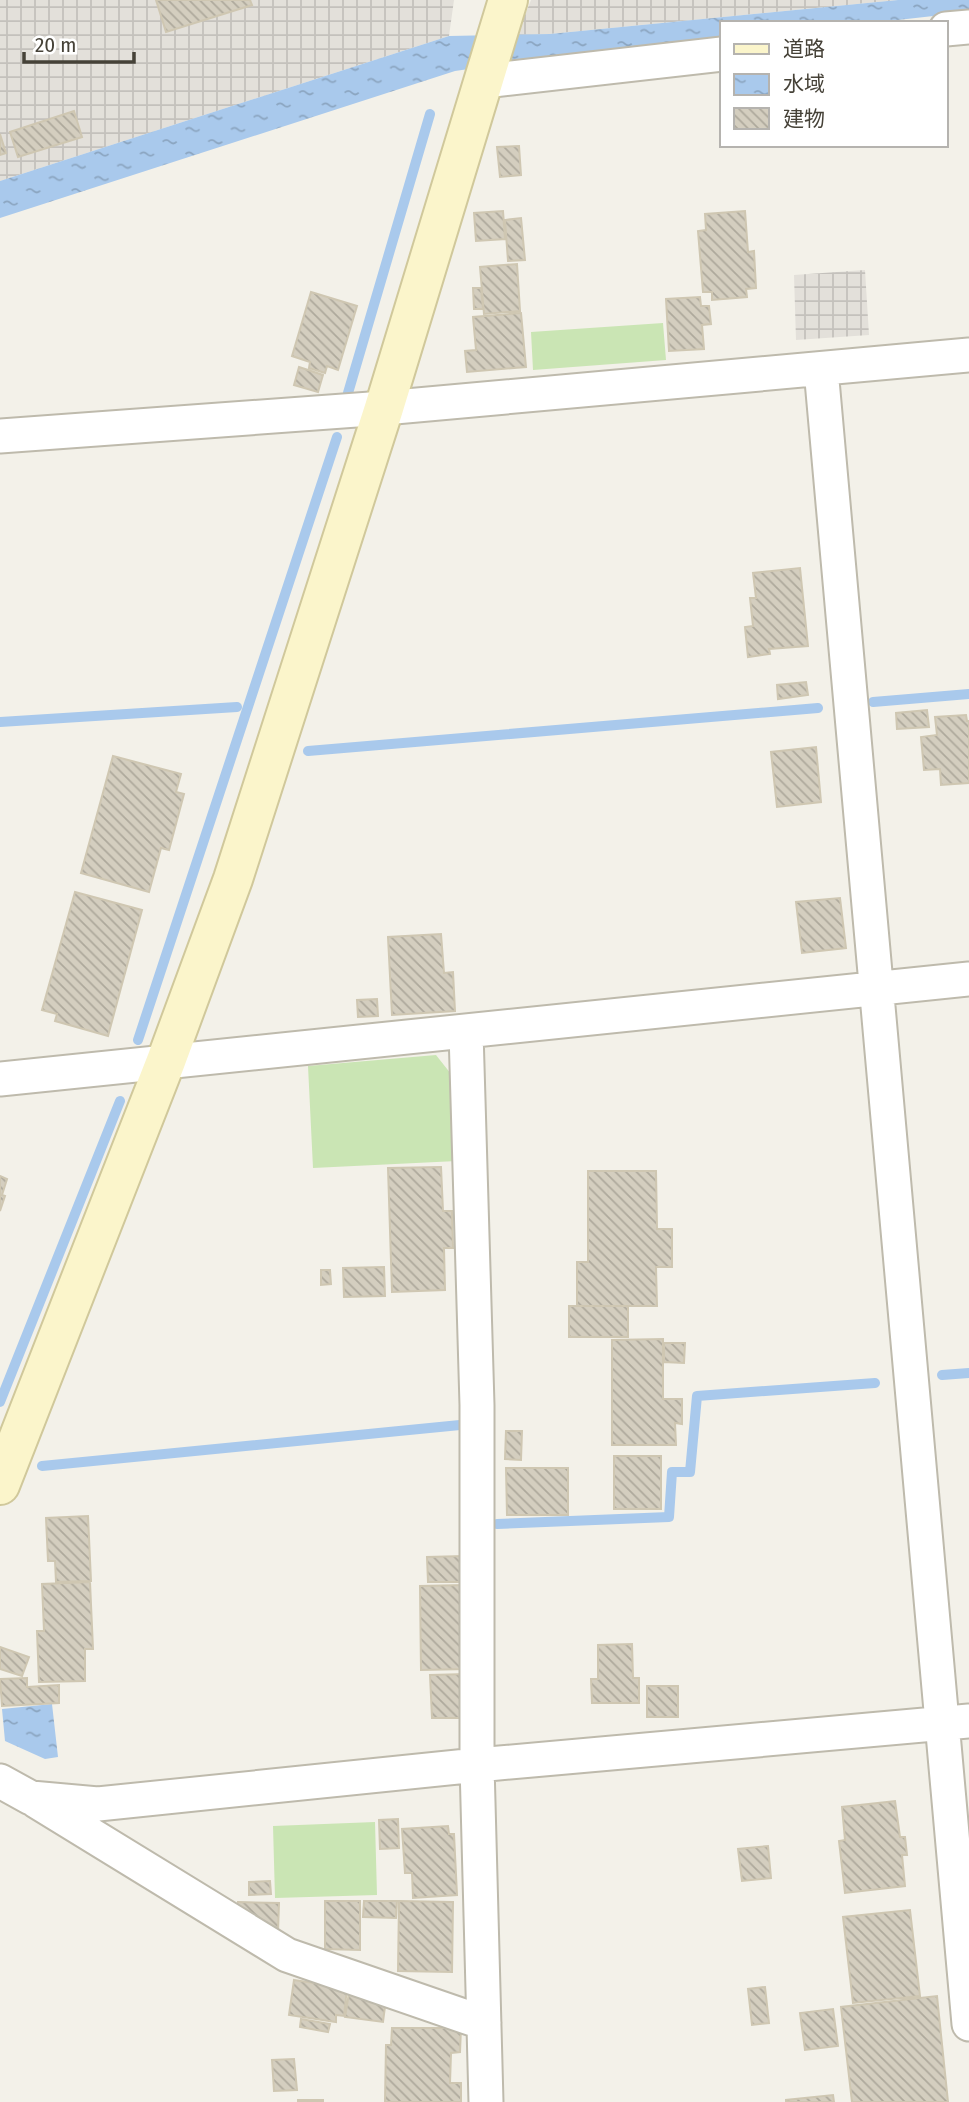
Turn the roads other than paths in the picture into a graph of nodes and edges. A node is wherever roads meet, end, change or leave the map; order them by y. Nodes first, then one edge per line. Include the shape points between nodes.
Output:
1 (504, 12) edge
2 (969, 27) edge
3 (948, 29) edge
4 (720, 54) edge
5 (484, 81) junction
6 (969, 355) edge
7 (821, 369) junction
8 (384, 408) junction
9 (0, 436) edge
10 (969, 979) edge
11 (876, 988) junction
12 (466, 1032) junction
13 (166, 1062) junction
14 (0, 1079) edge
15 (0, 1485) edge
16 (955, 1722) edge
17 (477, 1765) junction
18 (0, 1781) edge
19 (32, 1798) junction
20 (484, 2023) junction
21 (969, 2024) edge
22 (486, 2102) edge

1 - 5 street
2 - 3 street
4 - 5 street
5 - 8 street
6 - 7 street
7 - 8 street
7 - 11 street
8 - 9 street
8 - 13 street via 233,879
10 - 11 street
11 - 12 street
11 - 16 street
12 - 13 street
12 - 17 street via 477,1405
13 - 14 street
13 - 15 street
16 - 17 street
16 - 21 street
17 - 19 street via 98,1804
17 - 20 street
18 - 19 street
19 - 20 street via 287,1955
20 - 22 street

